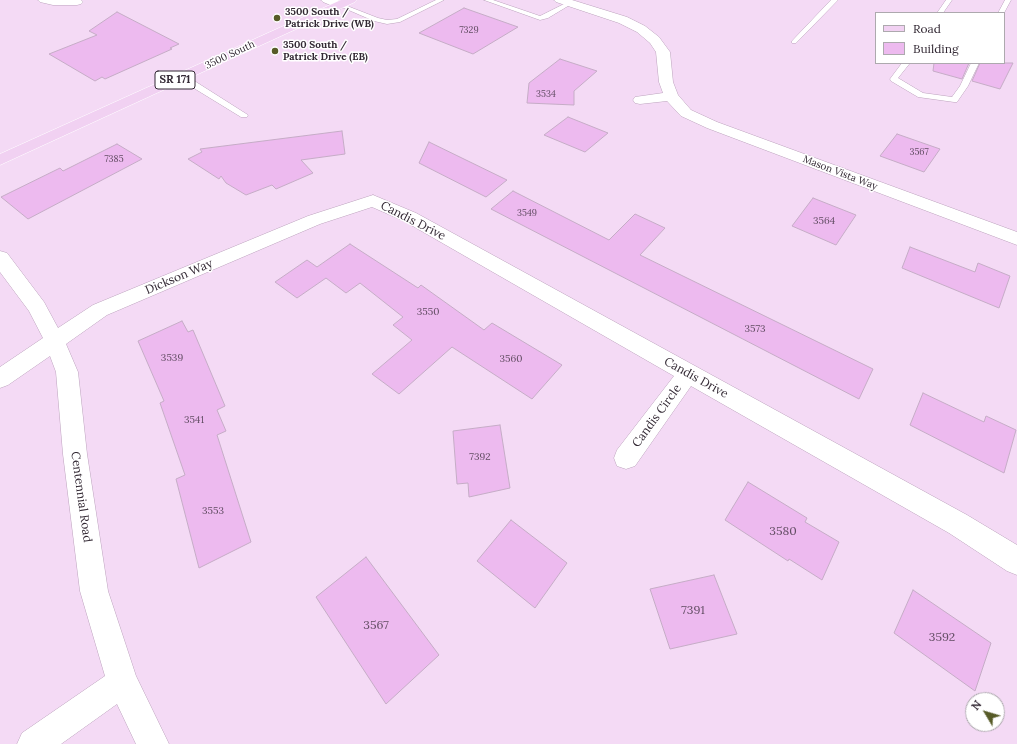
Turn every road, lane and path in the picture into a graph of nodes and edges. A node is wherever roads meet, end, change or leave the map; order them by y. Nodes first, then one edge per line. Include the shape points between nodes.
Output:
1 (44, 0) edge
2 (327, 0) edge
3 (441, 0) edge
4 (487, 0) edge
5 (835, 0) edge
6 (949, 0) edge
7 (1008, 0) edge
8 (77, 2) dead end
9 (565, 2) edge
10 (345, 3) edge
11 (941, 12) edge
12 (1002, 12) edge
13 (794, 42) dead end
14 (905, 64) edge
15 (975, 64) edge
16 (182, 77) junction
17 (671, 96) junction
18 (640, 100) dead end
19 (244, 114) dead end
20 (0, 160) edge
21 (373, 201) joint
22 (1017, 239) edge
23 (0, 258) edge
24 (55, 342) junction
25 (688, 373) junction
26 (0, 379) edge
27 (626, 458) dead end
28 (1017, 561) edge
29 (122, 682) junction
30 (33, 744) edge
31 (153, 744) edge

1 - 8 street
2 - 10 street
3 - 10 lane via 398,21 387,22 376,20
4 - 9 lane via 540,18 546,17
5 - 13 lane
6 - 11 lane
7 - 12 lane
9 - 17 street, Mason Vista Way via 623,20 655,40 663,52 666,82
10 - 16 main road, 3500 South / SR 171
14 - 15 lane via 894,79 921,95 954,100
16 - 19 lane
16 - 20 main road, 3500 South / SR 171
17 - 18 street
17 - 22 street, Mason Vista Way via 686,113 712,125
21 - 24 street, Dickson Way via 314,220 100,310
21 - 25 street, Candis Drive via 410,217
23 - 24 street, Centennial Road via 37,308
24 - 26 street, Dickson Way
24 - 29 street, Centennial Road via 67,372 75,454 94,591
25 - 27 street, Candis Circle
25 - 28 street, Candis Drive via 958,524
29 - 30 street
29 - 31 street, Centennial Road

